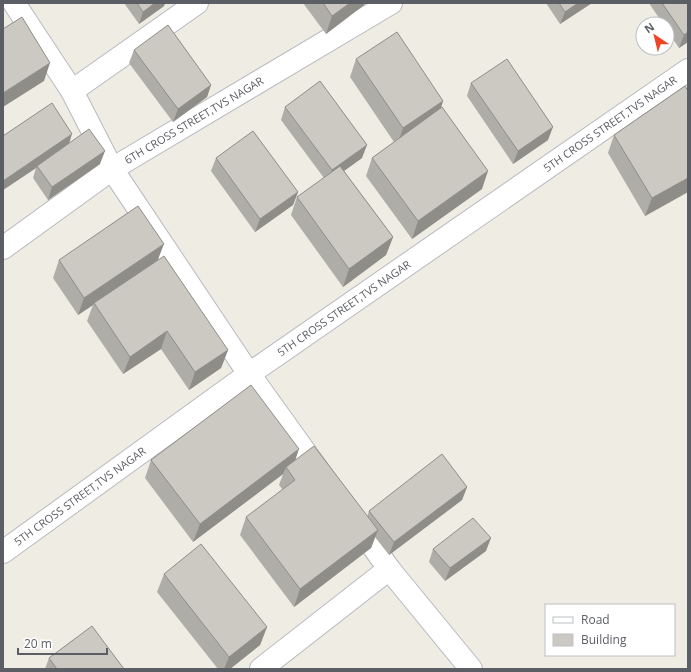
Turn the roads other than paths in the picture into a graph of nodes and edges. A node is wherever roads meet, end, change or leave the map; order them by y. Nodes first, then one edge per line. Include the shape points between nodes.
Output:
1 (14, 3) edge
2 (197, 3) edge
3 (391, 3) edge
4 (688, 70) edge
5 (72, 91) junction
6 (112, 169) junction
7 (3, 248) edge
8 (250, 374) junction
9 (3, 552) edge
10 (389, 569) junction
11 (261, 669) edge
12 (470, 669) edge

1 - 5 street
2 - 5 street
3 - 6 street, 6TH CROSS STREET,TVS NAGAR
4 - 8 street, 5TH CROSS STREET,TVS NAGAR
5 - 6 street
6 - 7 street, 6TH CROSS STREET,TVS NAGAR
6 - 8 street
8 - 9 street, 5TH CROSS STREET,TVS NAGAR
8 - 10 street
10 - 11 street
10 - 12 street

